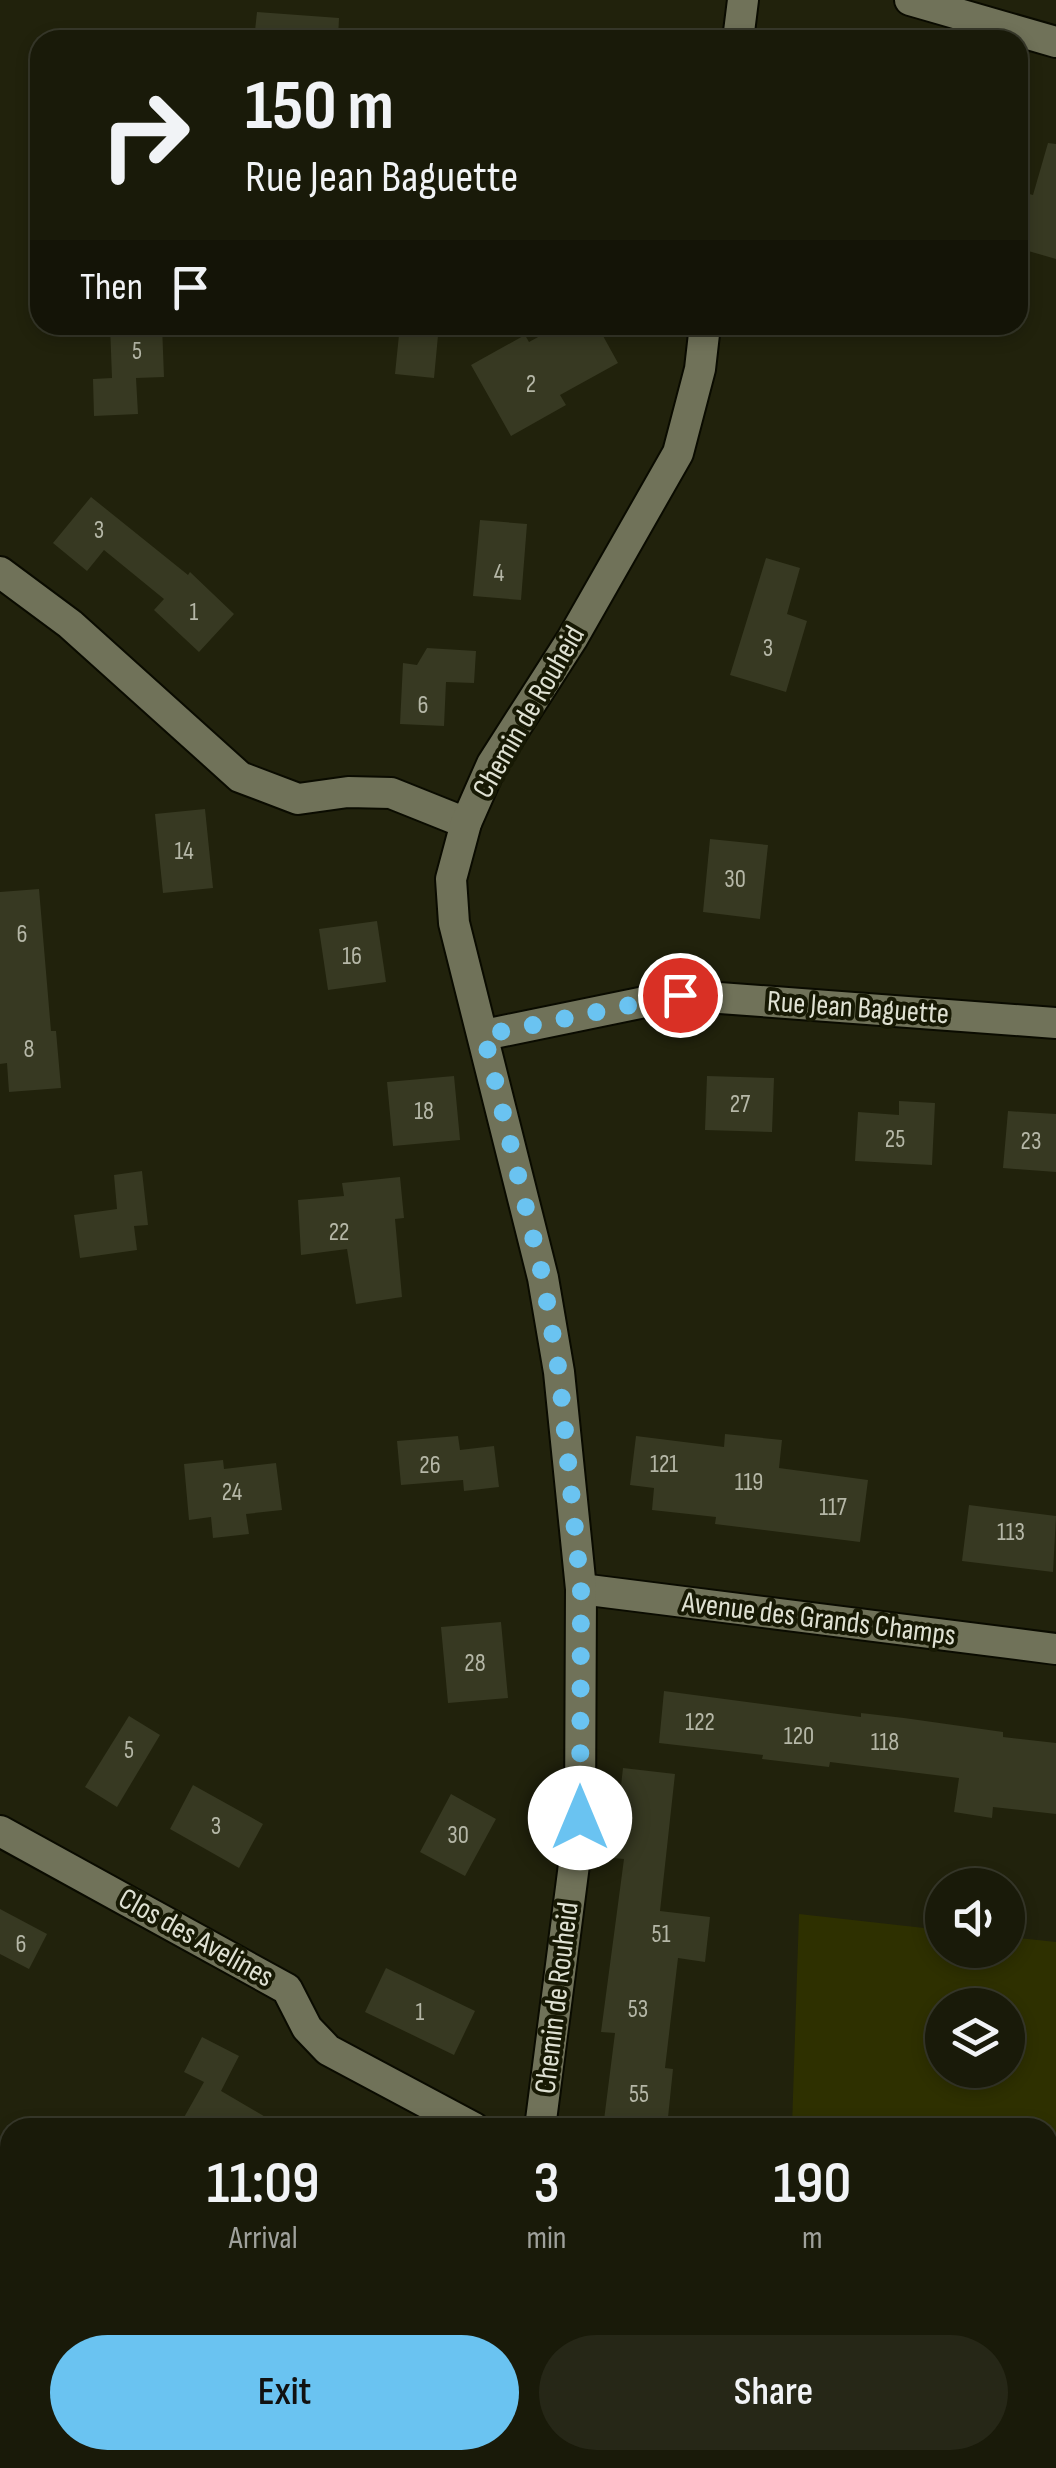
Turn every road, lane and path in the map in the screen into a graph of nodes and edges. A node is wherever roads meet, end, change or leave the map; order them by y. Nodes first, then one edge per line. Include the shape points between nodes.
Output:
1 (743, 0) edge
2 (910, 0) edge
3 (739, 30) edge
4 (1014, 30) edge
5 (1028, 34) edge
6 (1056, 42) edge
7 (704, 335) edge
8 (0, 572) edge
9 (466, 823) junction
10 (1056, 1023) edge
11 (484, 1035) junction
12 (581, 1589) junction
13 (1056, 1649) edge
14 (0, 1831) edge
15 (455, 2118) edge
16 (541, 2118) edge

1 - 3 street
2 - 4 street
5 - 6 street
7 - 9 street, Chemin de Rouheid via 678,453 492,764
8 - 9 street via 70,624 240,776 298,798 392,794
9 - 11 street, Chemin de Rouheid via 451,879 454,924
10 - 11 street, Rue Jean Baguette via 680,995
11 - 12 street, Chemin de Rouheid via 543,1278
12 - 13 street, Avenue des Grands Champs
12 - 16 street, Chemin de Rouheid via 580,1818
14 - 15 street, Clos des Avelines via 288,1989 306,2028 328,2050

